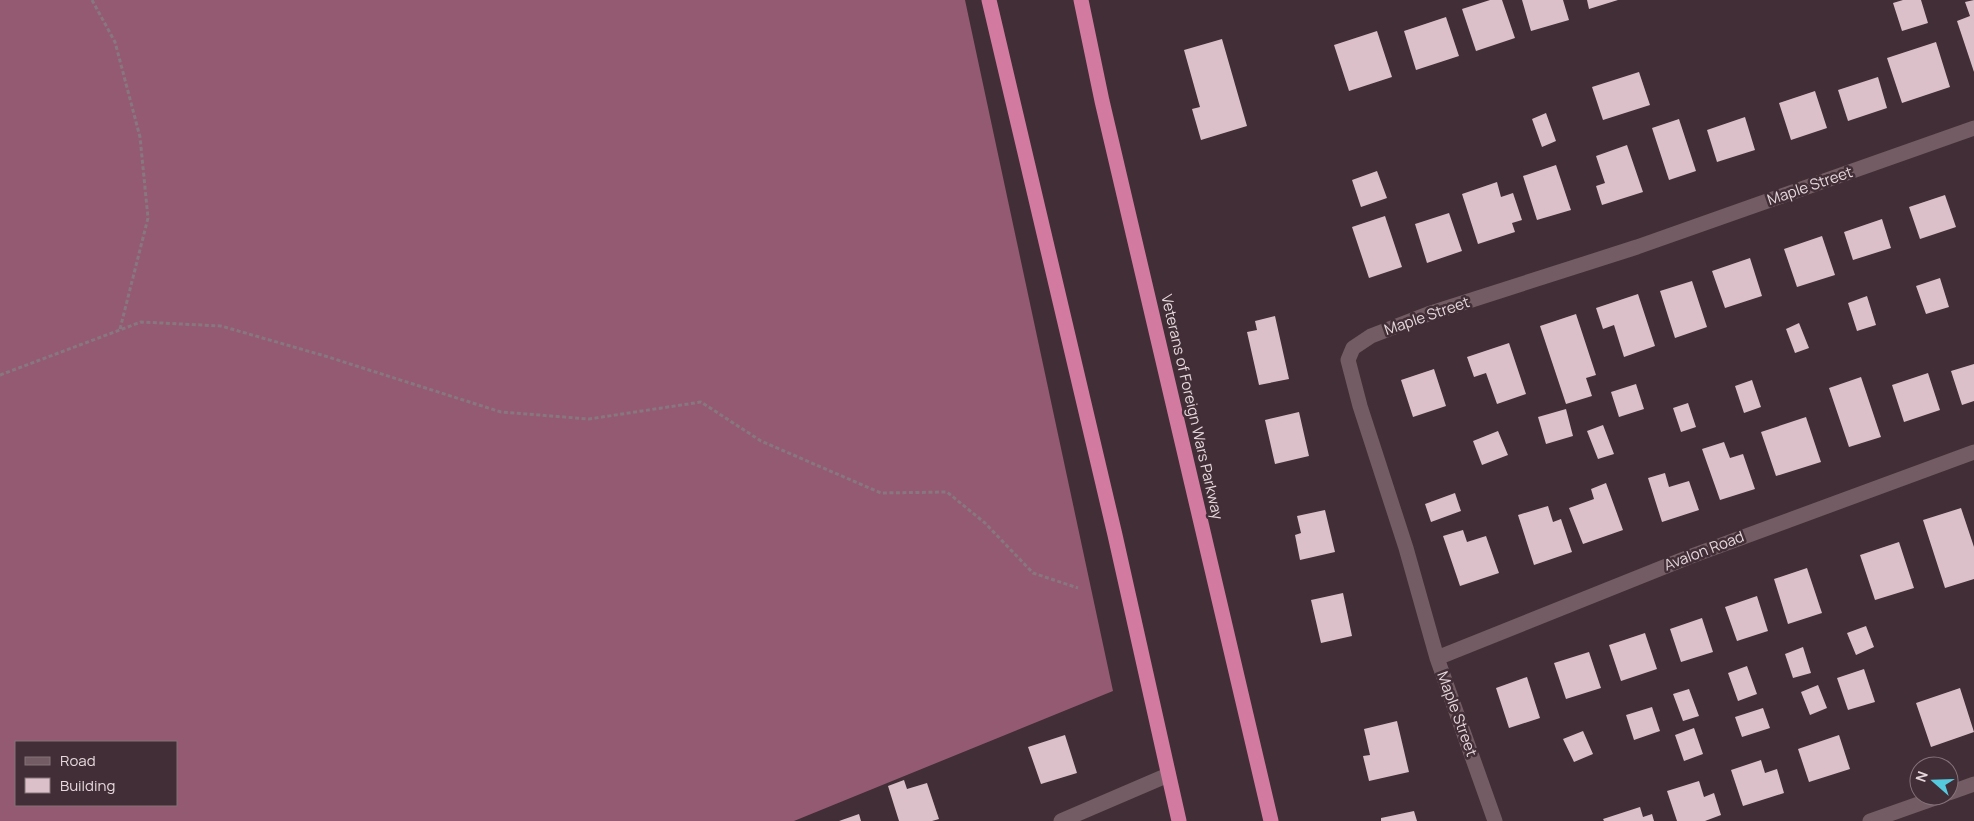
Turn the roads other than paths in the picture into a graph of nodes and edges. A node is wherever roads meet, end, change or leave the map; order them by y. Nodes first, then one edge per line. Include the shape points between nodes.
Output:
1 (989, 0) edge
2 (1081, 0) edge
3 (1974, 128) edge
4 (1974, 452) edge
5 (1437, 658) junction
6 (1168, 775) junction
7 (1974, 784) edge
8 (1959, 789) edge
9 (1913, 806) edge
10 (1061, 821) edge
11 (1179, 821) edge
12 (1271, 821) edge
13 (1495, 821) edge
14 (1870, 821) edge

1 - 6 highway
2 - 12 highway, Veterans of Foreign Wars Parkway
3 - 5 street, Maple Street via 1637,247 1428,314 1371,336 1352,348 1348,360 1358,397
4 - 5 street, Avalon Road via 1689,557
5 - 13 street, Maple Street
6 - 10 street
6 - 11 highway
7 - 8 street
9 - 14 street

